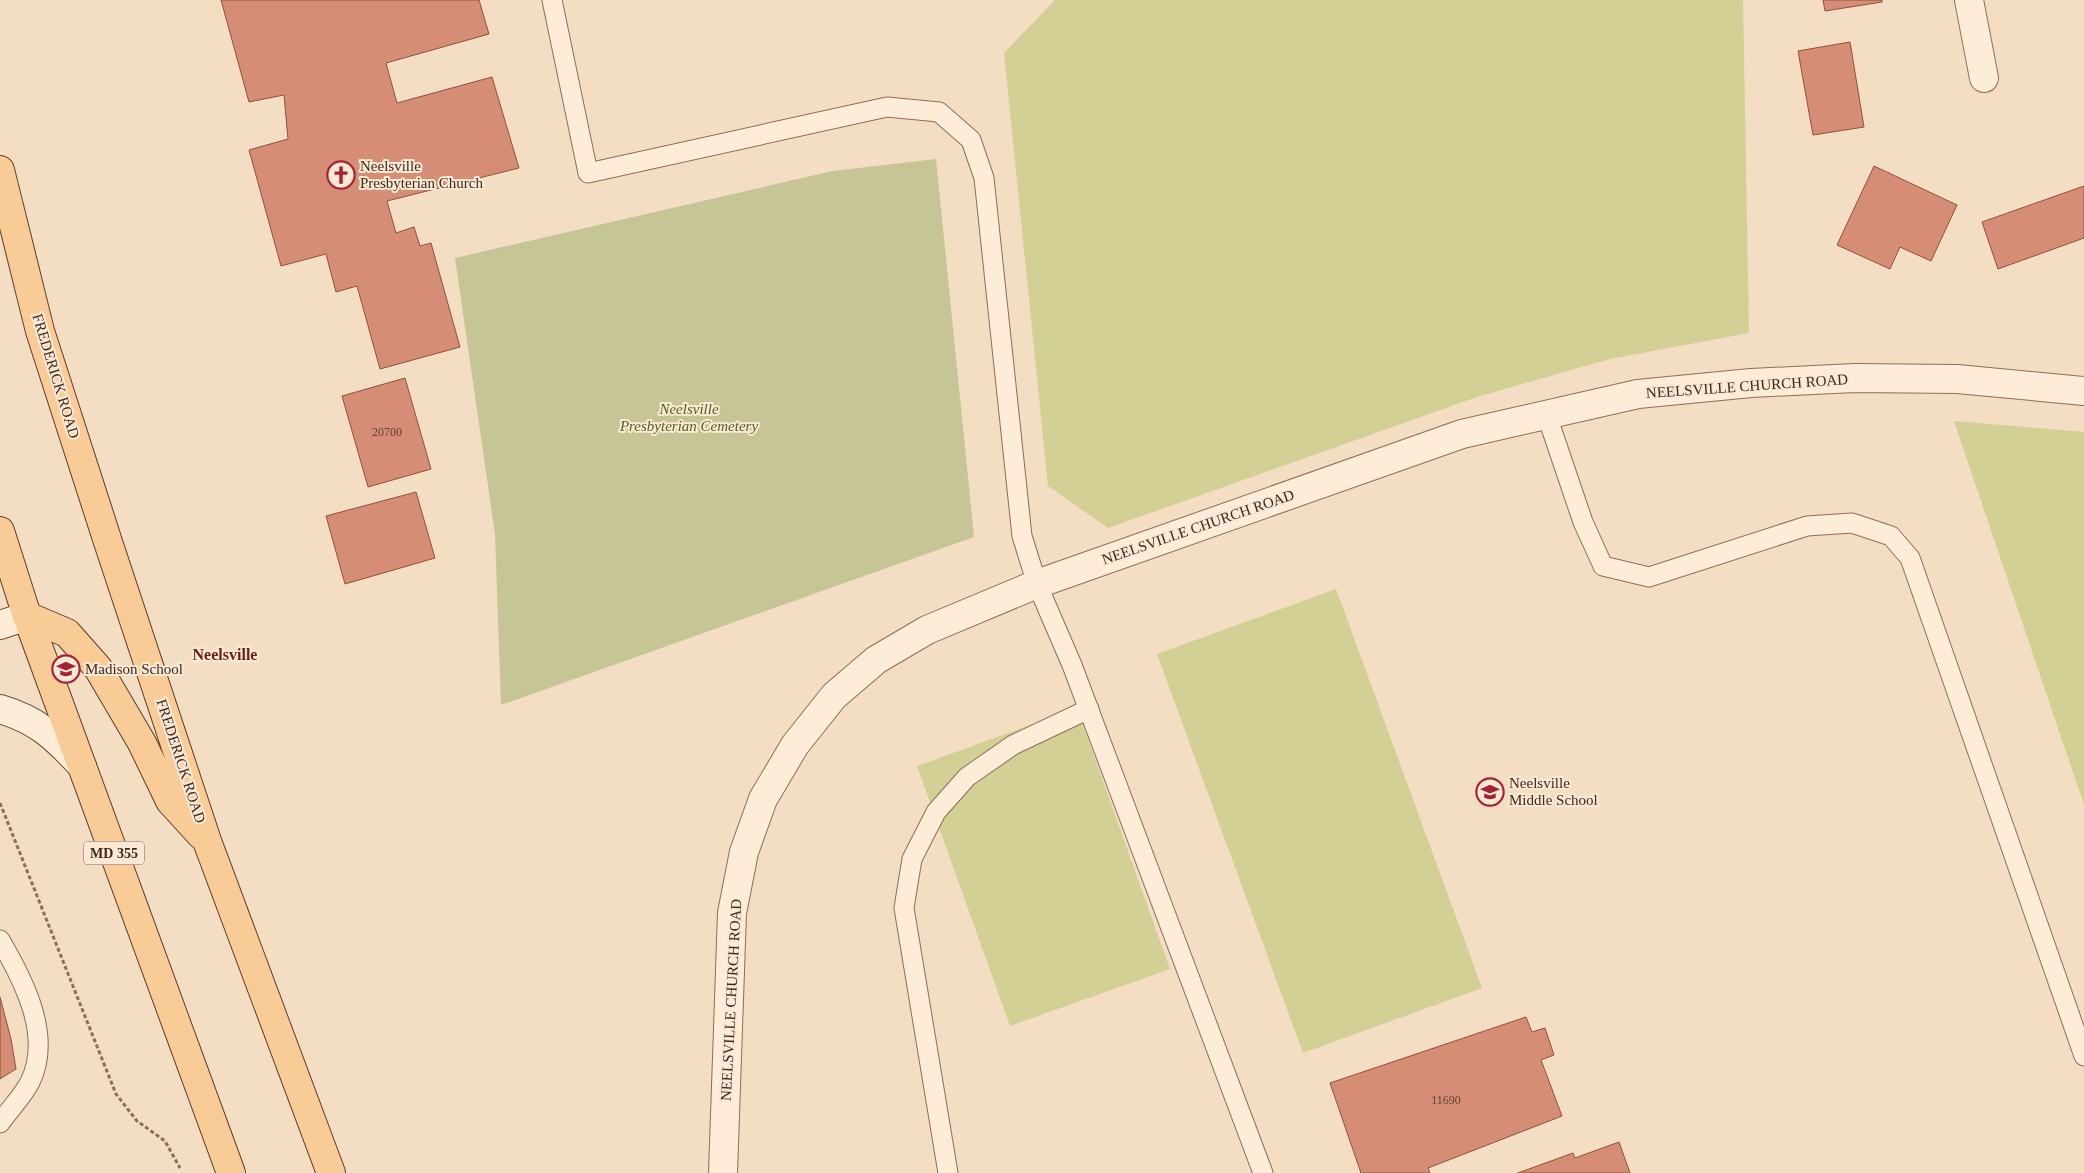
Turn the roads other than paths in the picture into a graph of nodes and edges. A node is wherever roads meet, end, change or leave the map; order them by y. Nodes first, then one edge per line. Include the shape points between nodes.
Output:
1 (552, 0) edge
2 (1970, 0) edge
3 (1984, 78) dead end
4 (0, 170) edge
5 (2084, 391) edge
6 (1546, 413) junction
7 (0, 532) edge
8 (1038, 584) junction
9 (26, 616) junction
10 (0, 625) edge
11 (0, 709) edge
12 (1089, 709) junction
13 (82, 766) junction
14 (207, 841) junction
15 (0, 940) edge
16 (2084, 1056) edge
17 (0, 1123) edge
18 (231, 1173) edge
19 (331, 1173) edge
20 (723, 1173) edge
21 (948, 1173) edge
22 (1263, 1173) edge

1 - 8 lane via 588,173 888,107 939,112 971,140 984,178 1022,536
2 - 3 street
4 - 14 main road, FREDERICK ROAD via 40,330
5 - 6 street, NEELSVILLE CHURCH ROAD via 1957,379 1855,378 1751,383 1638,394
6 - 8 street, NEELSVILLE CHURCH ROAD via 1462,434
6 - 16 lane via 1582,522 1603,566 1649,577 1807,526 1852,523 1891,536 1910,558
7 - 9 main road, MD 355
8 - 12 lane
8 - 20 street, NEELSVILLE CHURCH ROAD via 927,630 876,660 834,696 795,745 763,799 744,852 732,913
9 - 10 street
9 - 13 main road, MD 355
9 - 14 main road via 67,633 98,668 142,744 170,801
11 - 13 street via 24,716 56,738
12 - 21 lane via 1013,745 967,776 936,812 912,859 904,908
12 - 22 lane
13 - 18 main road, MD 355
14 - 19 main road, FREDERICK ROAD
15 - 17 lane via 19,972 31,1009 37,1028 37,1055 30,1082

